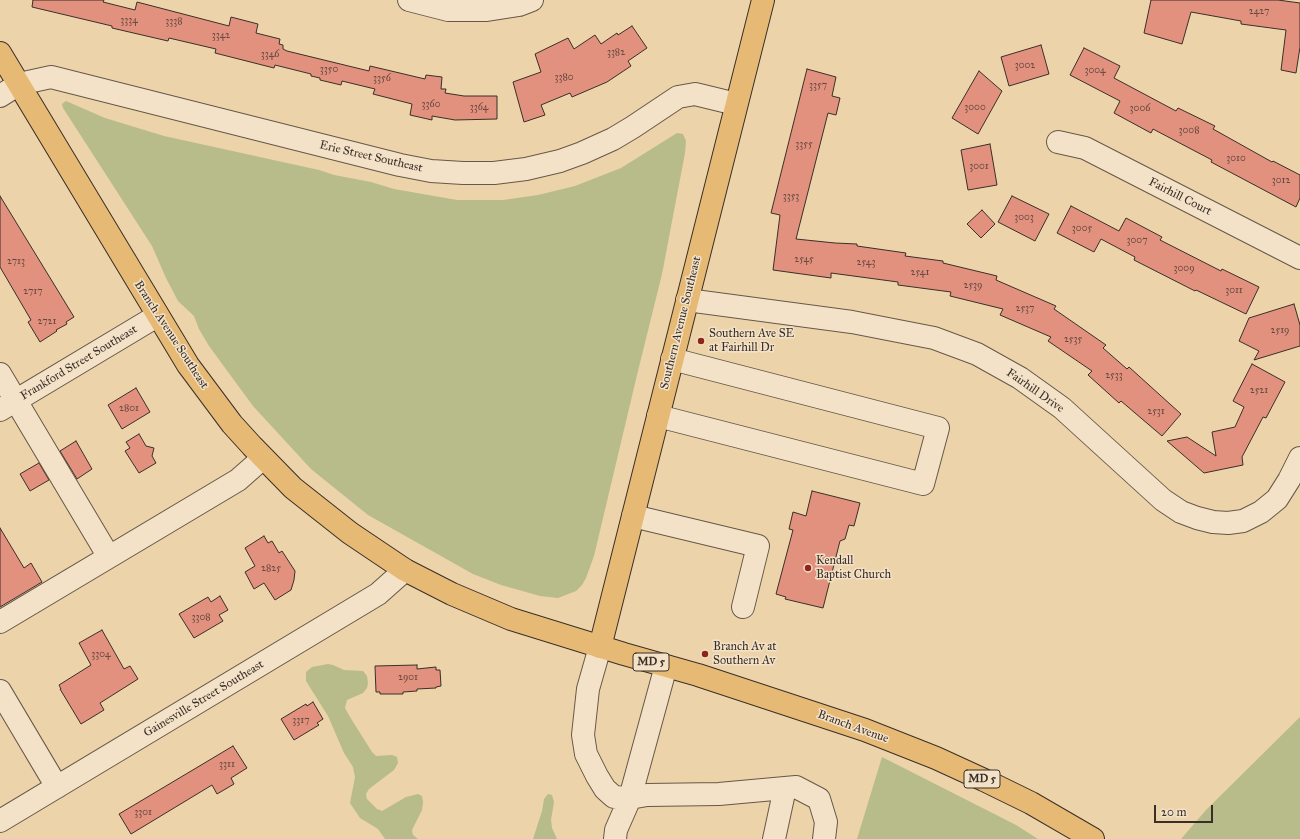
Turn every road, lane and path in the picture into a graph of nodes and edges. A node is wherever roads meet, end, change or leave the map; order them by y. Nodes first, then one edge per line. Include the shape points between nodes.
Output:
1 (409, 0) edge
2 (532, 0) edge
3 (763, 0) edge
4 (0, 53) edge
5 (19, 84) junction
6 (0, 96) edge
7 (736, 104) junction
8 (1058, 142) dead end
9 (1300, 258) edge
10 (687, 300) junction
11 (157, 316) junction
12 (672, 359) junction
13 (0, 374) edge
14 (8, 405) edge
15 (658, 416) junction
16 (263, 458) junction
17 (1300, 458) edge
18 (633, 516) junction
19 (108, 557) junction
20 (405, 570) junction
21 (743, 607) dead end
22 (0, 622) edge
23 (600, 646) junction
24 (666, 666) junction
25 (0, 691) edge
26 (57, 787) junction
27 (785, 788) junction
28 (630, 798) junction
29 (0, 822) edge
30 (612, 836) edge
31 (774, 839) edge
32 (824, 839) edge
33 (1093, 839) edge

1 - 2 street via 448,10 487,10 519,5
3 - 7 main road, Southern Avenue Southeast
4 - 5 main road, Branch Avenue Southeast
5 - 6 street, Erie Street Southeast
5 - 7 street, Erie Street Southeast via 51,77 400,165 431,171 463,173 494,173 560,161 613,139 678,97 695,94
5 - 11 main road, Branch Avenue Southeast
7 - 10 main road, Southern Avenue Southeast
8 - 9 street, Fairhill Court via 1085,148
10 - 12 main road, Southern Avenue Southeast
10 - 17 street, Fairhill Drive via 852,322 934,338 977,354 1020,378 1062,408 1163,500 1180,512 1197,518 1228,523 1243,521 1261,512 1277,499
11 - 14 street, Frankford Street Southeast
11 - 16 main road, Branch Avenue Southeast via 188,365 232,424
12 - 15 main road, Southern Avenue Southeast
12 - 15 street via 938,428 923,484
13 - 14 street
14 - 19 street
15 - 18 main road, Southern Avenue Southeast
16 - 19 street via 238,480
16 - 20 main road, Branch Avenue Southeast via 293,488 350,533
18 - 21 street via 758,546
18 - 23 main road, Southern Avenue Southeast
19 - 22 street
20 - 23 main road, Branch Avenue Southeast via 510,619
20 - 26 street, Gainesville Street Southeast via 378,594
23 - 24 main road, Branch Avenue / MD 5
23 - 28 street via 588,689 583,735 586,754 605,789 614,797
24 - 28 street
24 - 33 main road, Branch Avenue / MD 5 via 865,730 936,758 1031,803
25 - 26 street
26 - 29 street, Gainesville Street Southeast
27 - 28 street
27 - 31 street
27 - 32 street via 796,787 819,799 826,822
28 - 30 street

